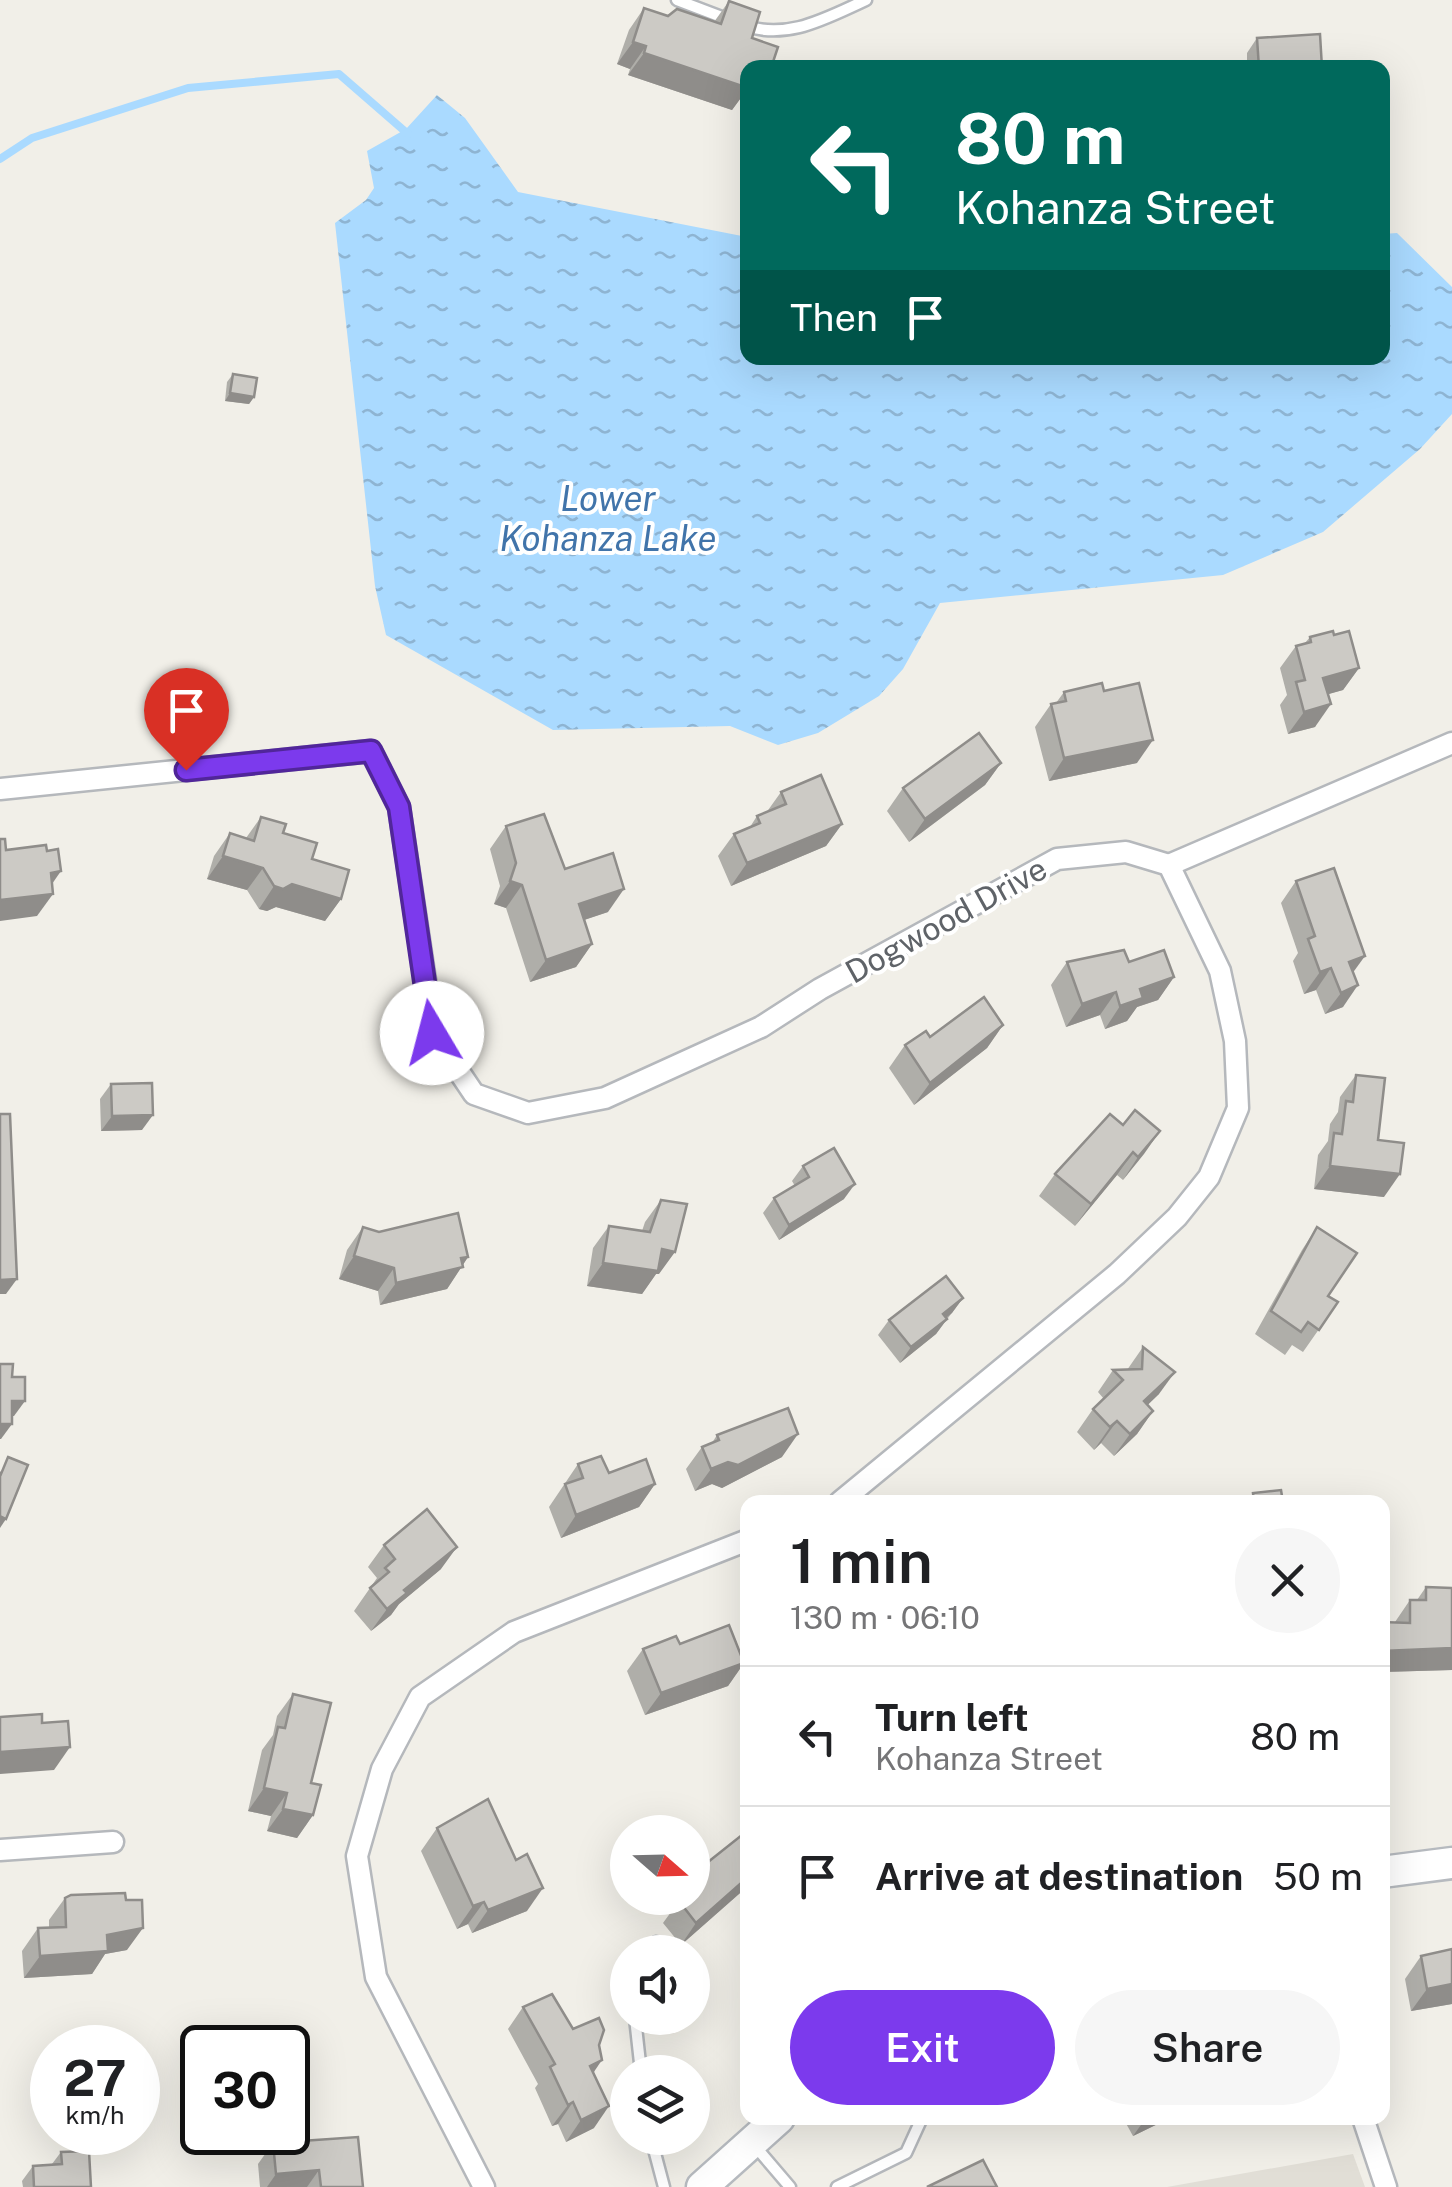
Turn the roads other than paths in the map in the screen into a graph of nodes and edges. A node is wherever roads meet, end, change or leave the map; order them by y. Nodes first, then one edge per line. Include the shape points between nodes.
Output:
1 (677, 0) edge
2 (866, 0) edge
3 (1452, 743) edge
4 (0, 789) edge
5 (1169, 865) junction
6 (849, 1495) edge
7 (740, 1543) edge
8 (114, 1842) dead end
9 (0, 1850) edge
10 (1452, 1863) edge
11 (1390, 1871) edge
12 (771, 2125) edge
13 (919, 2125) edge
14 (1365, 2125) edge
15 (752, 2142) junction
16 (656, 2155) edge
17 (484, 2187) edge
18 (664, 2187) edge
19 (702, 2187) edge
20 (790, 2187) edge
21 (837, 2187) edge
22 (1386, 2187) edge

1 - 2 lane via 768,34
3 - 5 street
4 - 5 street, Dogwood Drive via 371,751 399,807 432,1033 474,1094 528,1113 605,1098 761,1027 1057,860 1126,852
5 - 6 street via 1220,971 1235,1041 1238,1108 1209,1176 1117,1274
7 - 17 street via 514,1632 420,1697 382,1769 358,1856 376,1977
8 - 9 street
10 - 11 main road
12 - 15 main road
13 - 21 lane via 906,2153
14 - 22 street
15 - 19 main road
15 - 20 lane
16 - 18 lane

